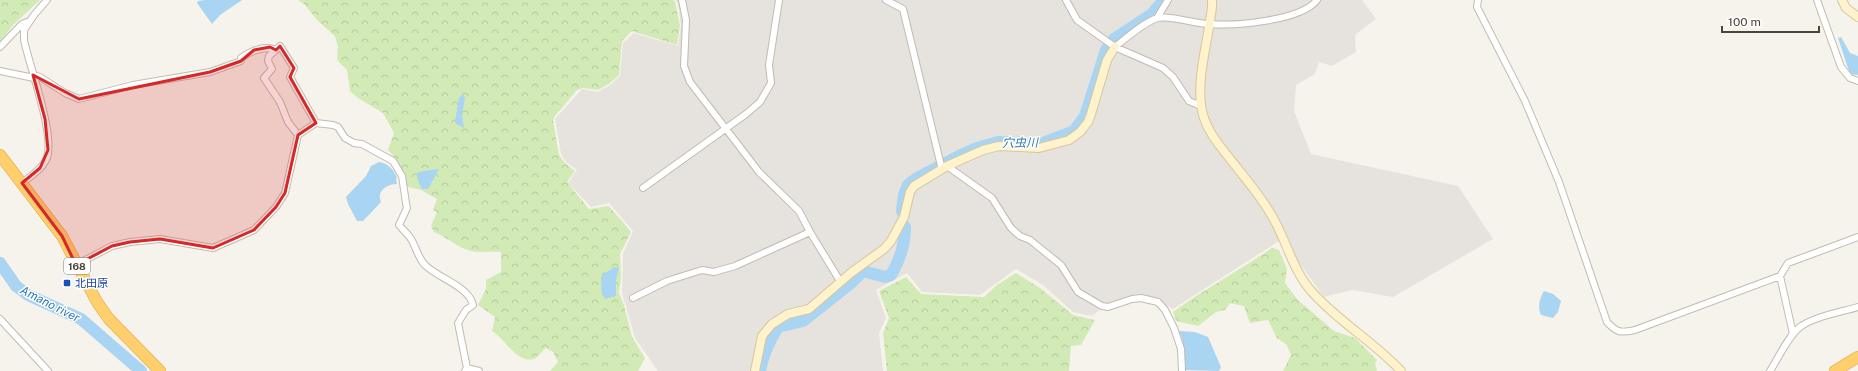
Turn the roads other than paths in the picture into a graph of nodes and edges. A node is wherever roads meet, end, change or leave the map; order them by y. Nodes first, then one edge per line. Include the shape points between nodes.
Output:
1 (47, 0) edge
2 (682, 0) edge
3 (779, 0) edge
4 (886, 0) edge
5 (1066, 0) edge
6 (1168, 0) edge
7 (1212, 0) edge
8 (1317, 0) edge
9 (1478, 0) edge
10 (1817, 0) edge
11 (1842, 0) edge
12 (1858, 17) edge
13 (1157, 18) junction
14 (30, 21) junction
15 (1210, 24) junction
16 (0, 47) edge
17 (1115, 47) junction
18 (276, 50) junction
19 (0, 71) edge
20 (33, 76) junction
21 (1858, 81) edge
22 (1201, 106) junction
23 (316, 123) junction
24 (726, 127) junction
25 (298, 135) junction
26 (0, 155) edge
27 (945, 168) junction
28 (22, 183) junction
29 (643, 188) dead end
30 (810, 232) junction
31 (1858, 237) edge
32 (76, 265) junction
33 (1780, 276) junction
34 (840, 282) junction
35 (633, 298) dead end
36 (1858, 307) edge
37 (0, 319) edge
38 (1793, 334) junction
39 (1858, 357) edge
40 (466, 369) edge
41 (48, 371) edge
42 (160, 371) edge
43 (479, 371) edge
44 (755, 371) edge
45 (1182, 371) edge
46 (1401, 371) edge
47 (1770, 371) edge
48 (1835, 371) edge

1 - 14 street
2 - 24 street via 686,20 684,66 690,82
3 - 24 street via 768,66 771,83 760,102
4 - 27 street via 903,9
5 - 17 street via 1077,20
6 - 13 street
7 - 15 street
8 - 15 street via 1302,12 1262,22
9 - 33 street via 1477,7 1525,101 1559,182 1607,322 1613,328 1622,332 1635,330
10 - 21 street via 1841,67 1850,78
11 - 12 street via 1846,8
13 - 15 street
13 - 17 street via 1127,36
14 - 16 street via 18,28
14 - 20 street via 24,30 24,40
15 - 22 street via 1202,77
17 - 22 street via 1163,68 1173,77 1189,101
17 - 27 street via 1107,60 1088,122 1074,137 1039,148 999,146 983,150
18 - 20 street via 254,50 233,65 210,72 133,85 79,99 40,77
18 - 23 street via 280,46 294,68 290,77
18 - 25 street via 269,56 268,61 272,69 264,78
19 - 20 street
20 - 28 street via 49,142 47,159
22 - 46 street via 1219,147 1238,168 1269,211 1304,283 1328,309
23 - 25 street
23 - 40 street via 338,127 345,138 362,144 392,161 402,176 407,208 399,225 425,264 463,289 472,301 473,305 466,310 458,323
24 - 29 street
24 - 30 street via 759,172 799,211
25 - 32 street via 285,193 276,207 254,230 213,248 160,239 130,242 112,246
26 - 28 highway, 168
27 - 34 street via 914,186 904,217 891,241
27 - 45 street via 992,198 1011,228 1061,265 1078,292 1108,307 1132,298 1158,302 1166,310 1174,328 1181,349
28 - 32 highway, 168 via 62,236
30 - 34 street
30 - 35 street via 735,266 714,272 702,270 666,281
31 - 33 street via 1788,263
32 - 42 highway, 168 via 109,319
33 - 38 street
34 - 44 street via 809,309 788,314 772,324 762,336
36 - 38 street via 1819,318 1800,327
37 - 41 street
38 - 47 street
39 - 48 highway
40 - 43 street

